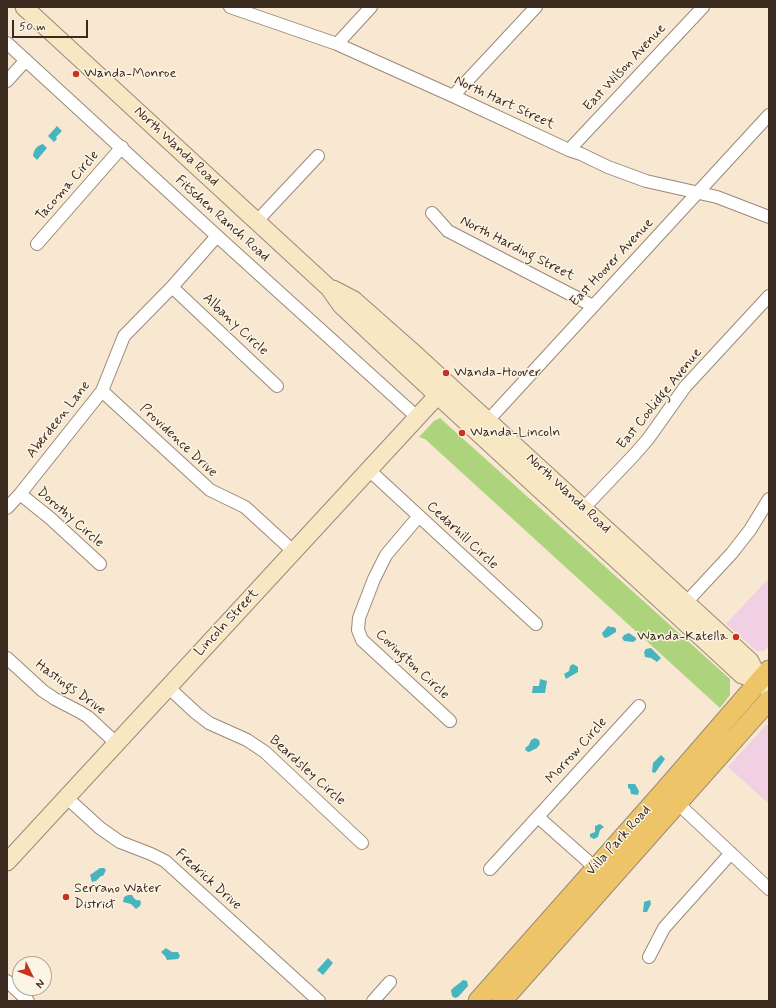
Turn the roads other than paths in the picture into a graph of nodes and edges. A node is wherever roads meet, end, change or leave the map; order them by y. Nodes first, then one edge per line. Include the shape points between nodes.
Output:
1 (230, 7) edge
2 (372, 7) edge
3 (536, 7) edge
4 (703, 7) edge
5 (33, 10) edge
6 (7, 42) edge
7 (337, 44) junction
8 (26, 60) junction
9 (7, 81) edge
10 (453, 96) junction
11 (769, 115) edge
12 (122, 148) junction
13 (569, 150) junction
14 (318, 156) dead end
15 (697, 193) junction
16 (432, 213) dead end
17 (769, 217) edge
18 (257, 221) junction
19 (217, 236) junction
20 (37, 244) dead end
21 (172, 287) junction
22 (769, 296) edge
23 (593, 306) junction
24 (277, 386) dead end
25 (442, 390) junction
26 (102, 391) junction
27 (417, 417) junction
28 (482, 426) junction
29 (369, 470) junction
30 (20, 494) junction
31 (769, 499) edge
32 (7, 508) edge
33 (579, 514) junction
34 (419, 516) junction
35 (293, 552) junction
36 (100, 564) dead end
37 (681, 608) junction
38 (536, 624) dead end
39 (7, 658) edge
40 (766, 680) edge
41 (168, 687) junction
42 (769, 700) edge
43 (639, 706) dead end
44 (450, 721) dead end
45 (116, 743) junction
46 (66, 797) junction
47 (671, 797) junction
48 (538, 817) junction
49 (362, 843) dead end
50 (731, 853) junction
51 (7, 862) edge
52 (490, 869) dead end
53 (602, 874) junction
54 (769, 888) edge
55 (649, 957) dead end
56 (7, 981) edge
57 (390, 982) dead end
58 (489, 997) edge
59 (28, 1001) edge
60 (319, 1001) edge
61 (373, 1001) edge

1 - 7 street, North Hart Street
2 - 7 street
3 - 10 street
4 - 13 street, East Wilson Avenue
5 - 18 street, North Wanda Road
6 - 8 street, Fitschen Ranch Road
7 - 10 street, North Hart Street
8 - 9 street
8 - 12 street, Fitschen Ranch Road
10 - 13 street, North Hart Street
11 - 15 street, East Hoover Avenue
12 - 19 street, Fitschen Ranch Road
12 - 20 street, Tacoma Circle
13 - 15 street, North Hart Street via 646,181
14 - 18 street
15 - 17 street, North Hart Street via 717,197
15 - 23 street, East Hoover Avenue
16 - 23 street, North Harding Street via 448,231
18 - 25 street, North Wanda Road via 329,288 341,305
19 - 21 street, Aberdeen Lane
19 - 27 street, Fitschen Ranch Road
21 - 24 street, Albany Circle
21 - 26 street, Aberdeen Lane via 124,336
22 - 33 street, East Coolidge Avenue via 685,387 648,439
23 - 28 street, East Hoover Avenue
25 - 27 street, Lincoln Street
25 - 28 street, North Wanda Road
26 - 30 street, Aberdeen Lane
26 - 35 street, Providence Drive via 210,490 245,507
27 - 29 street, Lincoln Street
28 - 33 street, North Wanda Road
29 - 34 street, Cedarhill Circle
29 - 35 street, Lincoln Street
30 - 32 street, Aberdeen Lane
30 - 36 street, Dorothy Circle
31 - 37 street via 732,553
33 - 37 street, North Wanda Road
34 - 38 street, Cedarhill Circle
34 - 44 street, Covington Circle via 386,555 359,618 358,630 362,640
35 - 41 street, Lincoln Street
37 - 40 street, North Wanda Road via 742,675
39 - 45 street, Hastings Drive via 43,691 88,717
40 - 47 main road, Villa Park Road
41 - 45 street, Lincoln Street
41 - 49 street, Beardsley Circle via 209,723 247,740 265,752
42 - 47 main road, Villa Park Road
43 - 48 street, Morrow Circle
45 - 46 street, Lincoln Street
46 - 51 street, Lincoln Street
46 - 60 street, Fredrick Drive via 100,828 120,842 165,861
47 - 50 street
47 - 53 main road, Villa Park Road
48 - 52 street, Morrow Circle
48 - 53 street
50 - 54 street
50 - 55 street via 664,928
53 - 58 main road, Villa Park Road
56 - 59 street
57 - 61 street

